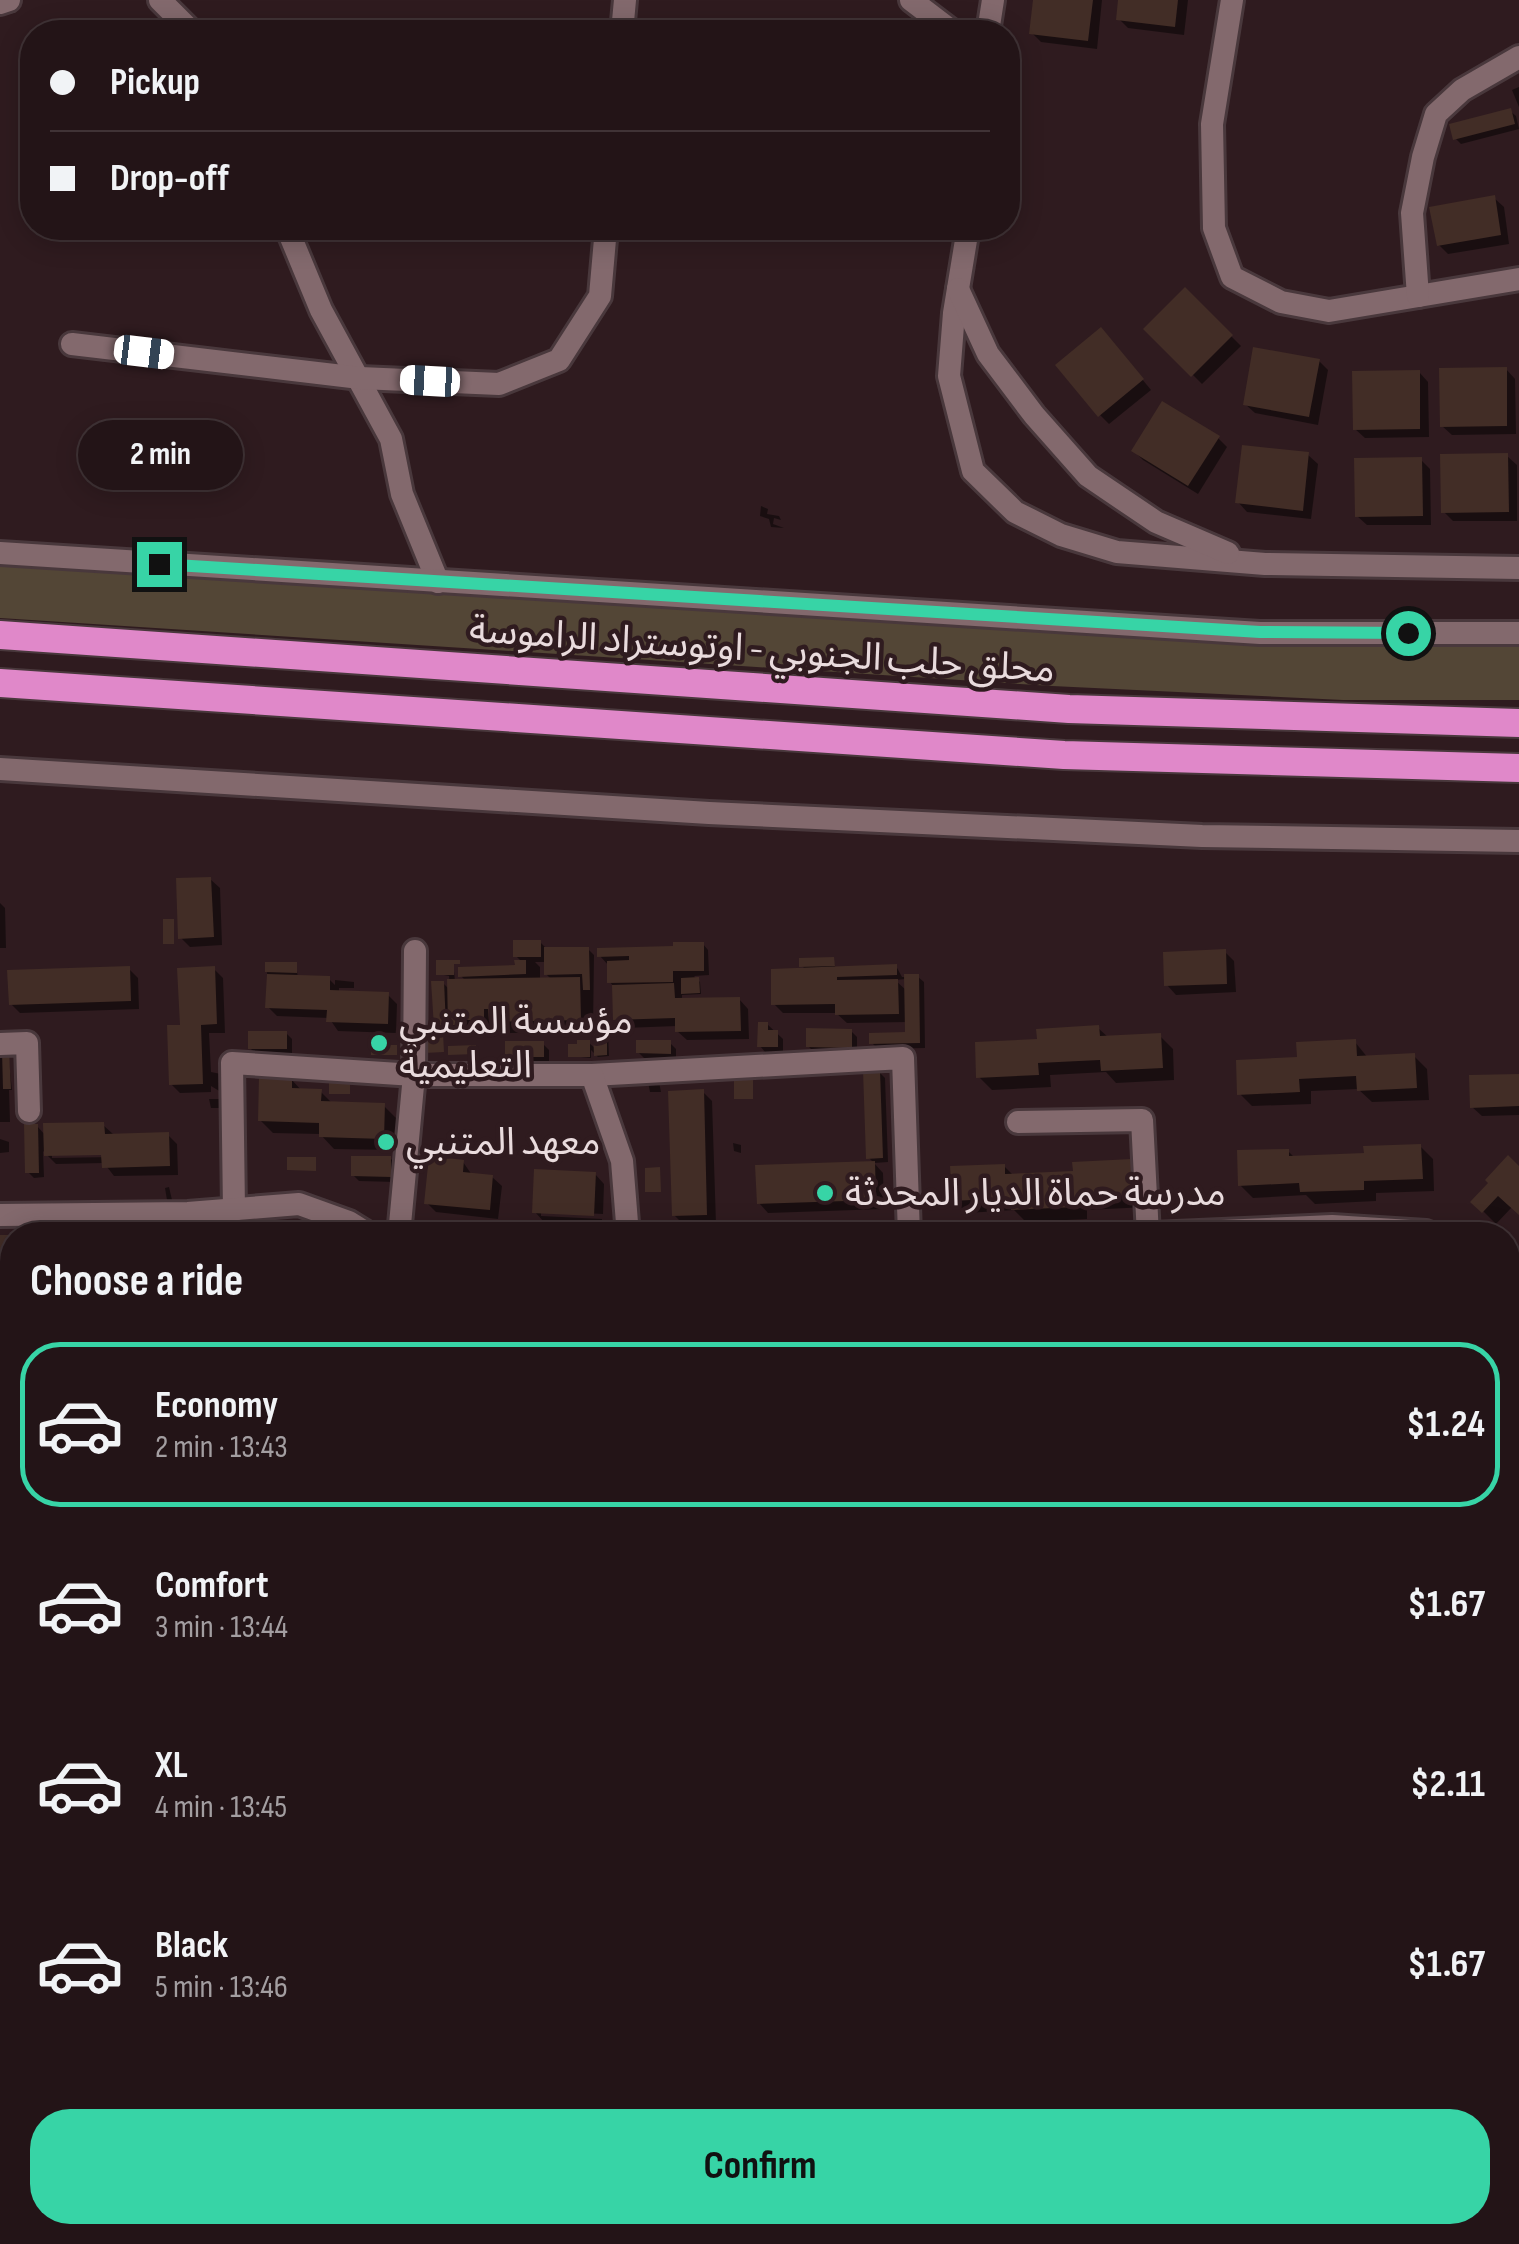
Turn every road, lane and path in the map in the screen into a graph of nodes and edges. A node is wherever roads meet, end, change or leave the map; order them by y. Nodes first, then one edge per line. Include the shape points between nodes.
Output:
1 (9, 0) edge
2 (160, 0) edge
3 (911, 0) edge
4 (1232, 0) edge
5 (0, 2) edge
6 (180, 20) edge
7 (937, 20) edge
8 (1519, 57) edge
9 (293, 240) edge
10 (605, 240) edge
11 (966, 240) edge
12 (1519, 280) edge
13 (958, 289) junction
14 (1418, 296) junction
15 (72, 344) dead end
16 (360, 378) junction
17 (0, 553) edge
18 (1265, 564) junction
19 (1519, 568) edge
20 (438, 582) junction
21 (1519, 633) edge
22 (0, 636) edge
23 (0, 683) edge
24 (1519, 722) edge
25 (0, 768) edge
26 (1519, 768) edge
27 (1519, 841) edge
28 (415, 951) dead end
29 (0, 1044) edge
30 (414, 1075) junction
31 (592, 1075) junction
32 (29, 1110) dead end
33 (1018, 1122) dead end
34 (234, 1210) junction
35 (0, 1215) edge
36 (349, 1222) edge
37 (399, 1222) edge
38 (627, 1222) edge
39 (908, 1222) edge
40 (1147, 1222) edge

1 - 5 street
2 - 6 street
3 - 7 street
4 - 14 street via 1212,124 1214,228 1232,277 1281,302 1328,311
8 - 14 street via 1462,90 1436,114 1412,213
9 - 16 street via 321,310
10 - 16 street via 600,296 559,360 499,384
11 - 13 street
12 - 14 street
13 - 18 street via 988,354 1088,476 1156,522
13 - 18 street via 949,376 968,452 974,471 1015,512 1117,552
15 - 16 street
16 - 20 street via 390,439 402,494
17 - 20 street
18 - 19 street
20 - 21 street via 1260,632
22 - 24 highway, محلق حلب الجنوبي - اوتوستراد الراموسة via 1069,709
23 - 26 highway via 1064,755
25 - 27 street via 729,814 1202,836
28 - 30 street
29 - 32 street via 27,1043
30 - 31 street
30 - 34 street via 232,1063
30 - 37 street
31 - 38 street via 622,1161
31 - 39 street via 903,1058
33 - 40 street via 1142,1120
34 - 35 street
34 - 36 street via 299,1204

